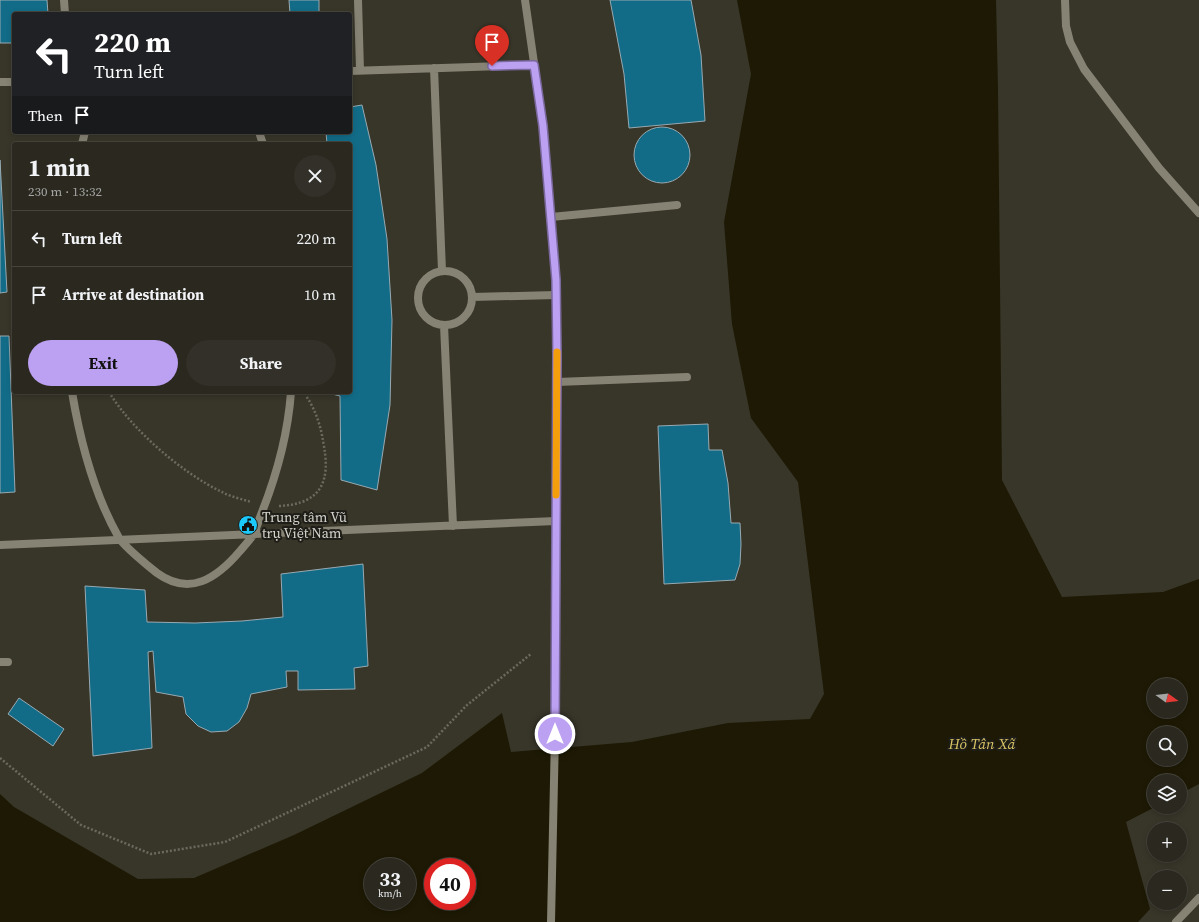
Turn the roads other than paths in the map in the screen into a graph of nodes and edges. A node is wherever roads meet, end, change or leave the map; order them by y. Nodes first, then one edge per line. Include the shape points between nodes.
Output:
1 (64, 0) edge
2 (358, 0) edge
3 (525, 0) edge
4 (1065, 0) edge
5 (65, 12) edge
6 (534, 65) junction
7 (434, 68) junction
8 (360, 70) junction
9 (352, 71) edge
10 (0, 82) edge
11 (12, 82) edge
12 (678, 205) dead end
13 (1199, 213) edge
14 (551, 216) junction
15 (442, 271) junction
16 (556, 295) junction
17 (472, 297) junction
18 (444, 325) junction
19 (687, 378) dead end
20 (557, 382) junction
21 (72, 394) edge
22 (291, 394) edge
23 (556, 521) junction
24 (453, 526) junction
25 (254, 534) junction
26 (120, 540) junction
27 (0, 545) edge
28 (1199, 898) edge
29 (551, 922) edge
30 (1176, 922) edge

1 - 5 street
2 - 8 street
3 - 6 street
4 - 13 street via 1066,26 1070,42 1084,68 1159,168
6 - 7 street
6 - 14 street via 543,126
7 - 8 street
7 - 15 street
8 - 9 street
10 - 11 street
12 - 14 street
14 - 16 street
15 - 17 street via 459,275 466,281
15 - 18 street via 428,278 419,291 418,299 429,320
16 - 17 street
16 - 20 street
17 - 18 street via 468,310 460,320
18 - 24 street
19 - 20 street
20 - 23 street
21 - 26 street via 76,419 98,492
22 - 25 street via 290,413 278,465
23 - 24 street
23 - 29 street
24 - 25 street
25 - 26 street
25 - 26 street via 227,564 205,581 195,584 173,582 162,576
26 - 27 street
28 - 30 street

